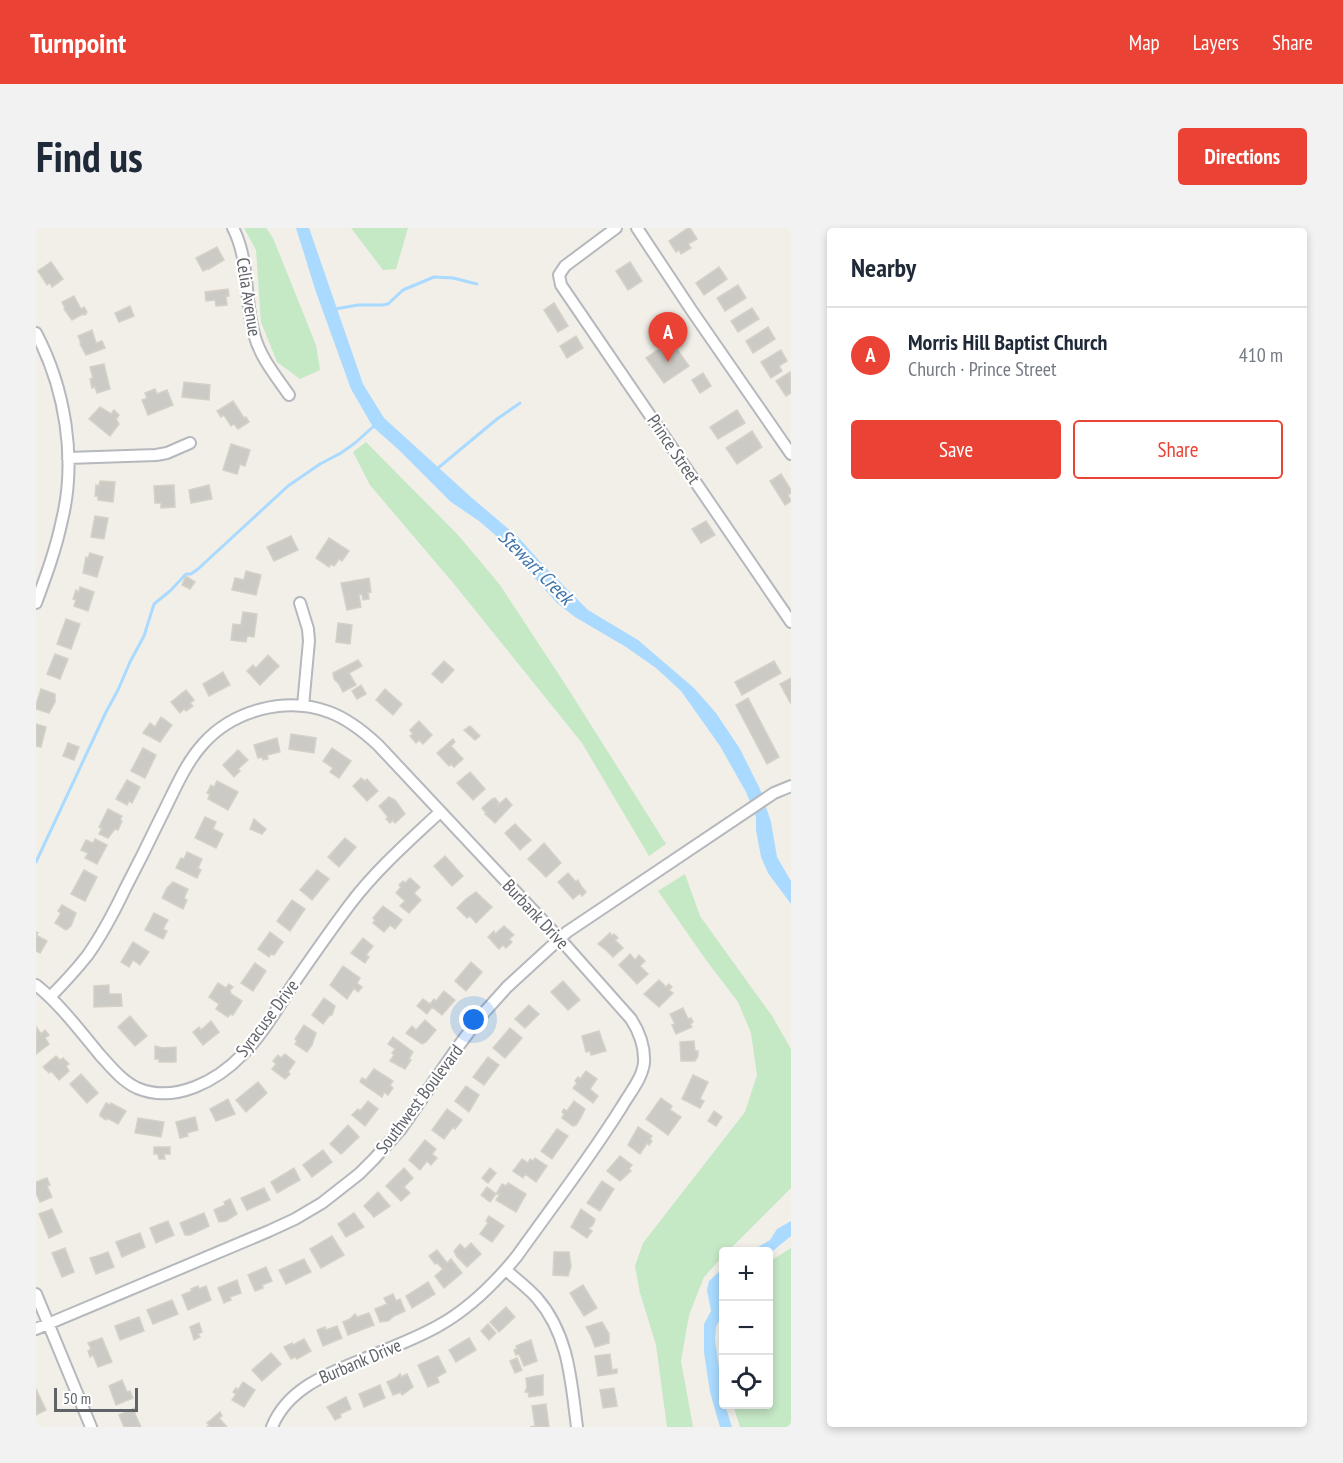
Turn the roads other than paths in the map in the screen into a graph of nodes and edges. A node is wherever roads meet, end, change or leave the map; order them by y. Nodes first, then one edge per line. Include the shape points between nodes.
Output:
1 (233, 228) edge
2 (616, 228) edge
3 (637, 228) edge
4 (36, 333) edge
5 (289, 395) dead end
6 (190, 443) dead end
7 (791, 454) edge
8 (68, 458) junction
9 (36, 603) edge
10 (300, 603) dead end
11 (791, 622) edge
12 (303, 706) junction
13 (791, 786) edge
14 (440, 812) junction
15 (560, 939) junction
16 (36, 984) edge
17 (50, 997) junction
18 (506, 1270) junction
19 (36, 1294) edge
20 (48, 1323) junction
21 (36, 1329) edge
22 (91, 1427) edge
23 (272, 1427) edge
24 (577, 1427) edge

1 - 5 street, Celia Avenue via 241,246 258,348
2 - 11 street, Prince Street via 564,266 561,285
3 - 7 street
4 - 8 street via 62,406
6 - 8 street via 156,455
8 - 9 street via 63,518
10 - 12 street via 309,641
12 - 14 street, Burbank Drive via 329,712 363,731
12 - 17 street, Burbank Drive via 250,713 216,731 203,744 183,773 104,930 88,955
13 - 15 street, Southwest Boulevard via 748,810
14 - 15 street, Burbank Drive
14 - 17 street, Syracuse Drive via 352,901 259,1036 244,1053 201,1084 173,1093 135,1087 115,1071
15 - 18 street, Burbank Drive via 631,1019 641,1037 644,1063 637,1082 611,1123
15 - 20 street, Southwest Boulevard via 481,1016 392,1139 336,1193 269,1232
16 - 17 street, Syracuse Drive
18 - 23 street, Burbank Drive via 441,1324 310,1383 288,1402
18 - 24 street via 536,1297 558,1329 570,1371
19 - 20 street
20 - 21 street, Southwest Boulevard
20 - 22 street

